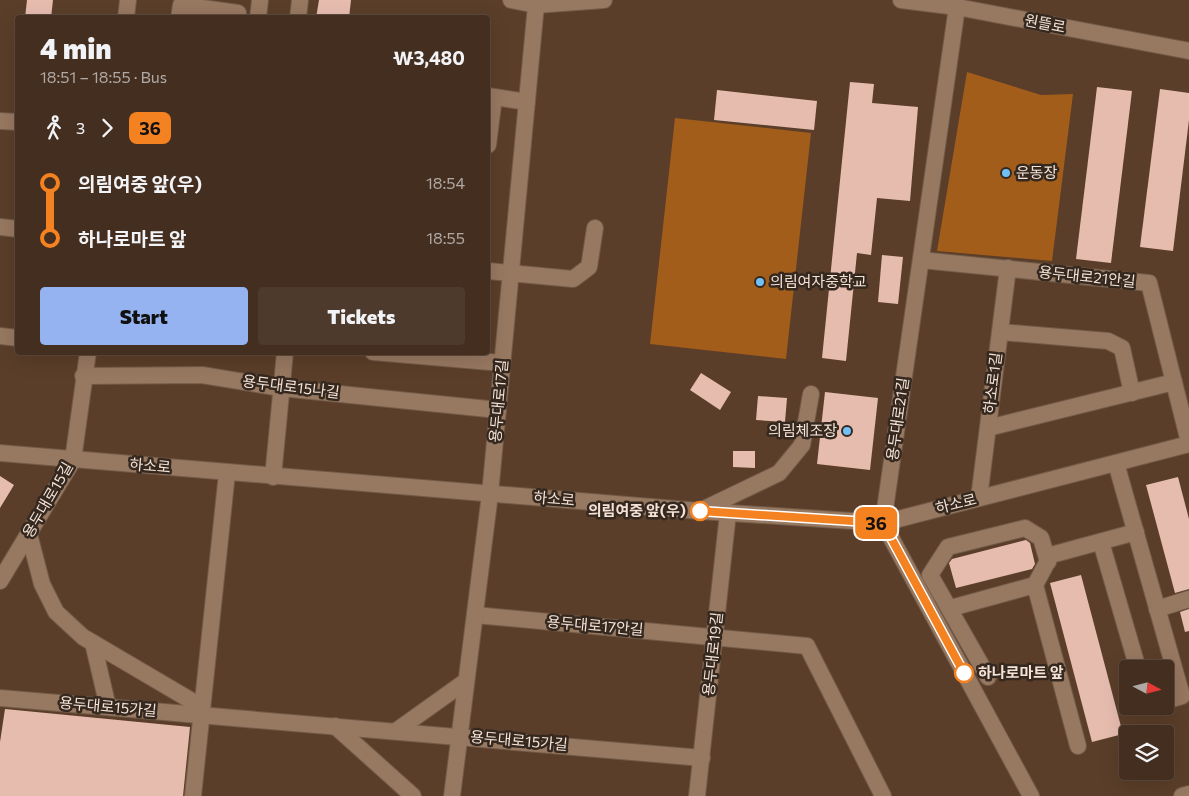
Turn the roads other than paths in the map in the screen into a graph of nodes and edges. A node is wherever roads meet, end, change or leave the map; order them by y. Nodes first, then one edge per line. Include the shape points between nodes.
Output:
1 (128, 0) edge
2 (260, 0) edge
3 (300, 0) edge
4 (511, 0) edge
5 (604, 0) edge
6 (901, 0) edge
7 (536, 5) junction
8 (957, 7) junction
9 (126, 15) edge
10 (179, 15) edge
11 (238, 15) edge
12 (258, 15) edge
13 (298, 15) edge
14 (1189, 51) edge
15 (491, 97) edge
16 (527, 102) junction
17 (490, 113) edge
18 (0, 121) edge
19 (15, 122) edge
20 (0, 227) edge
21 (595, 228) dead end
22 (15, 229) edge
23 (921, 260) junction
24 (1008, 268) junction
25 (490, 271) edge
26 (510, 273) junction
27 (1000, 332) junction
28 (0, 336) edge
29 (15, 338) edge
30 (87, 355) edge
31 (285, 355) edge
32 (408, 355) edge
33 (502, 363) junction
34 (83, 376) junction
35 (1174, 382) junction
36 (281, 388) junction
37 (1132, 393) junction
38 (811, 394) dead end
39 (498, 410) junction
40 (988, 428) junction
41 (1189, 443) edge
42 (0, 453) edge
43 (73, 460) junction
44 (1116, 463) junction
45 (227, 473) junction
46 (273, 476) junction
47 (490, 494) junction
48 (979, 498) junction
49 (700, 511) junction
50 (728, 513) junction
51 (883, 523) junction
52 (1136, 532) junction
53 (29, 534) junction
54 (1101, 542) junction
55 (1048, 562) junction
56 (0, 581) edge
57 (1035, 585) junction
58 (1189, 599) edge
59 (951, 608) junction
60 (1157, 609) junction
61 (475, 615) junction
62 (715, 638) junction
63 (93, 643) junction
64 (1135, 660) edge
65 (1172, 660) edge
66 (1174, 668) edge
67 (988, 678) dead end
68 (466, 681) junction
69 (0, 698) edge
70 (1174, 698) edge
71 (108, 707) junction
72 (202, 711) junction
73 (335, 726) junction
74 (396, 731) junction
75 (460, 736) junction
76 (1078, 746) dead end
77 (702, 758) junction
78 (1189, 794) edge
79 (193, 796) edge
80 (413, 796) edge
81 (452, 796) edge
82 (697, 796) edge
83 (883, 796) edge
84 (1031, 796) edge
85 (1182, 796) edge

1 - 9 street
2 - 12 street
3 - 13 street
4 - 7 street
5 - 7 street
6 - 8 street, 원뜰로
7 - 16 street, 용두대로17길
8 - 14 street, 원뜰로
8 - 23 street, 용두대로21길
10 - 11 street via 181,5
15 - 16 street
15 - 17 street
16 - 26 street, 용두대로17길
18 - 19 street
20 - 22 street
21 - 26 street via 589,268 573,279
23 - 24 street, 용두대로21안길
23 - 51 street, 용두대로21길
24 - 27 street, 하소로1길
24 - 35 street, 용두대로21안길 via 1149,283
25 - 26 street
26 - 33 street, 용두대로17길
27 - 37 street via 1108,341 1122,348
27 - 40 street, 하소로1길
28 - 29 street
30 - 34 street, 용두대로15길
31 - 36 street
32 - 33 street
33 - 39 street, 용두대로17길
34 - 36 street, 용두대로15나길 via 202,375
34 - 43 street, 용두대로15길
35 - 37 street
35 - 41 street, 용두대로21안길
36 - 39 street, 용두대로15나길
36 - 46 street
37 - 40 street
38 - 49 street via 802,445 779,473
39 - 47 street, 용두대로17길
40 - 48 street, 하소로1길
41 - 44 street, 하소로
42 - 43 street, 하소로
43 - 45 street, 하소로
43 - 53 street, 용두대로15길
44 - 48 street, 하소로
44 - 52 street
45 - 46 street, 하소로
45 - 72 street
46 - 47 street, 하소로
47 - 49 street, 하소로
47 - 61 street, 용두대로17길
48 - 51 street, 하소로
49 - 50 street, 하소로
50 - 51 street, 하소로
50 - 62 street, 용두대로19길
51 - 84 street
52 - 54 street
52 - 60 street
53 - 56 street, 용두대로15길
53 - 63 street via 42,584 56,612
54 - 55 street via 1052,555
54 - 64 street
55 - 57 street
55 - 59 street via 1041,538 1025,528 948,547 930,575
57 - 59 street
57 - 76 street
58 - 60 street
59 - 67 street
60 - 65 street
61 - 62 street, 용두대로17안길
61 - 68 street, 용두대로17길
62 - 77 street, 용두대로19길
62 - 83 street, 용두대로17안길 via 807,646
63 - 71 street
63 - 72 street
66 - 70 street via 1182,696
68 - 74 street
68 - 75 street, 용두대로17길
69 - 71 street, 용두대로15가길
71 - 72 street, 용두대로15가길
72 - 73 street, 용두대로15가길
72 - 79 street
73 - 74 street, 용두대로15가길
73 - 80 street
74 - 75 street, 용두대로15가길
75 - 77 street, 용두대로15가길
75 - 81 street, 용두대로17길
77 - 82 street, 용두대로19길
78 - 85 street

